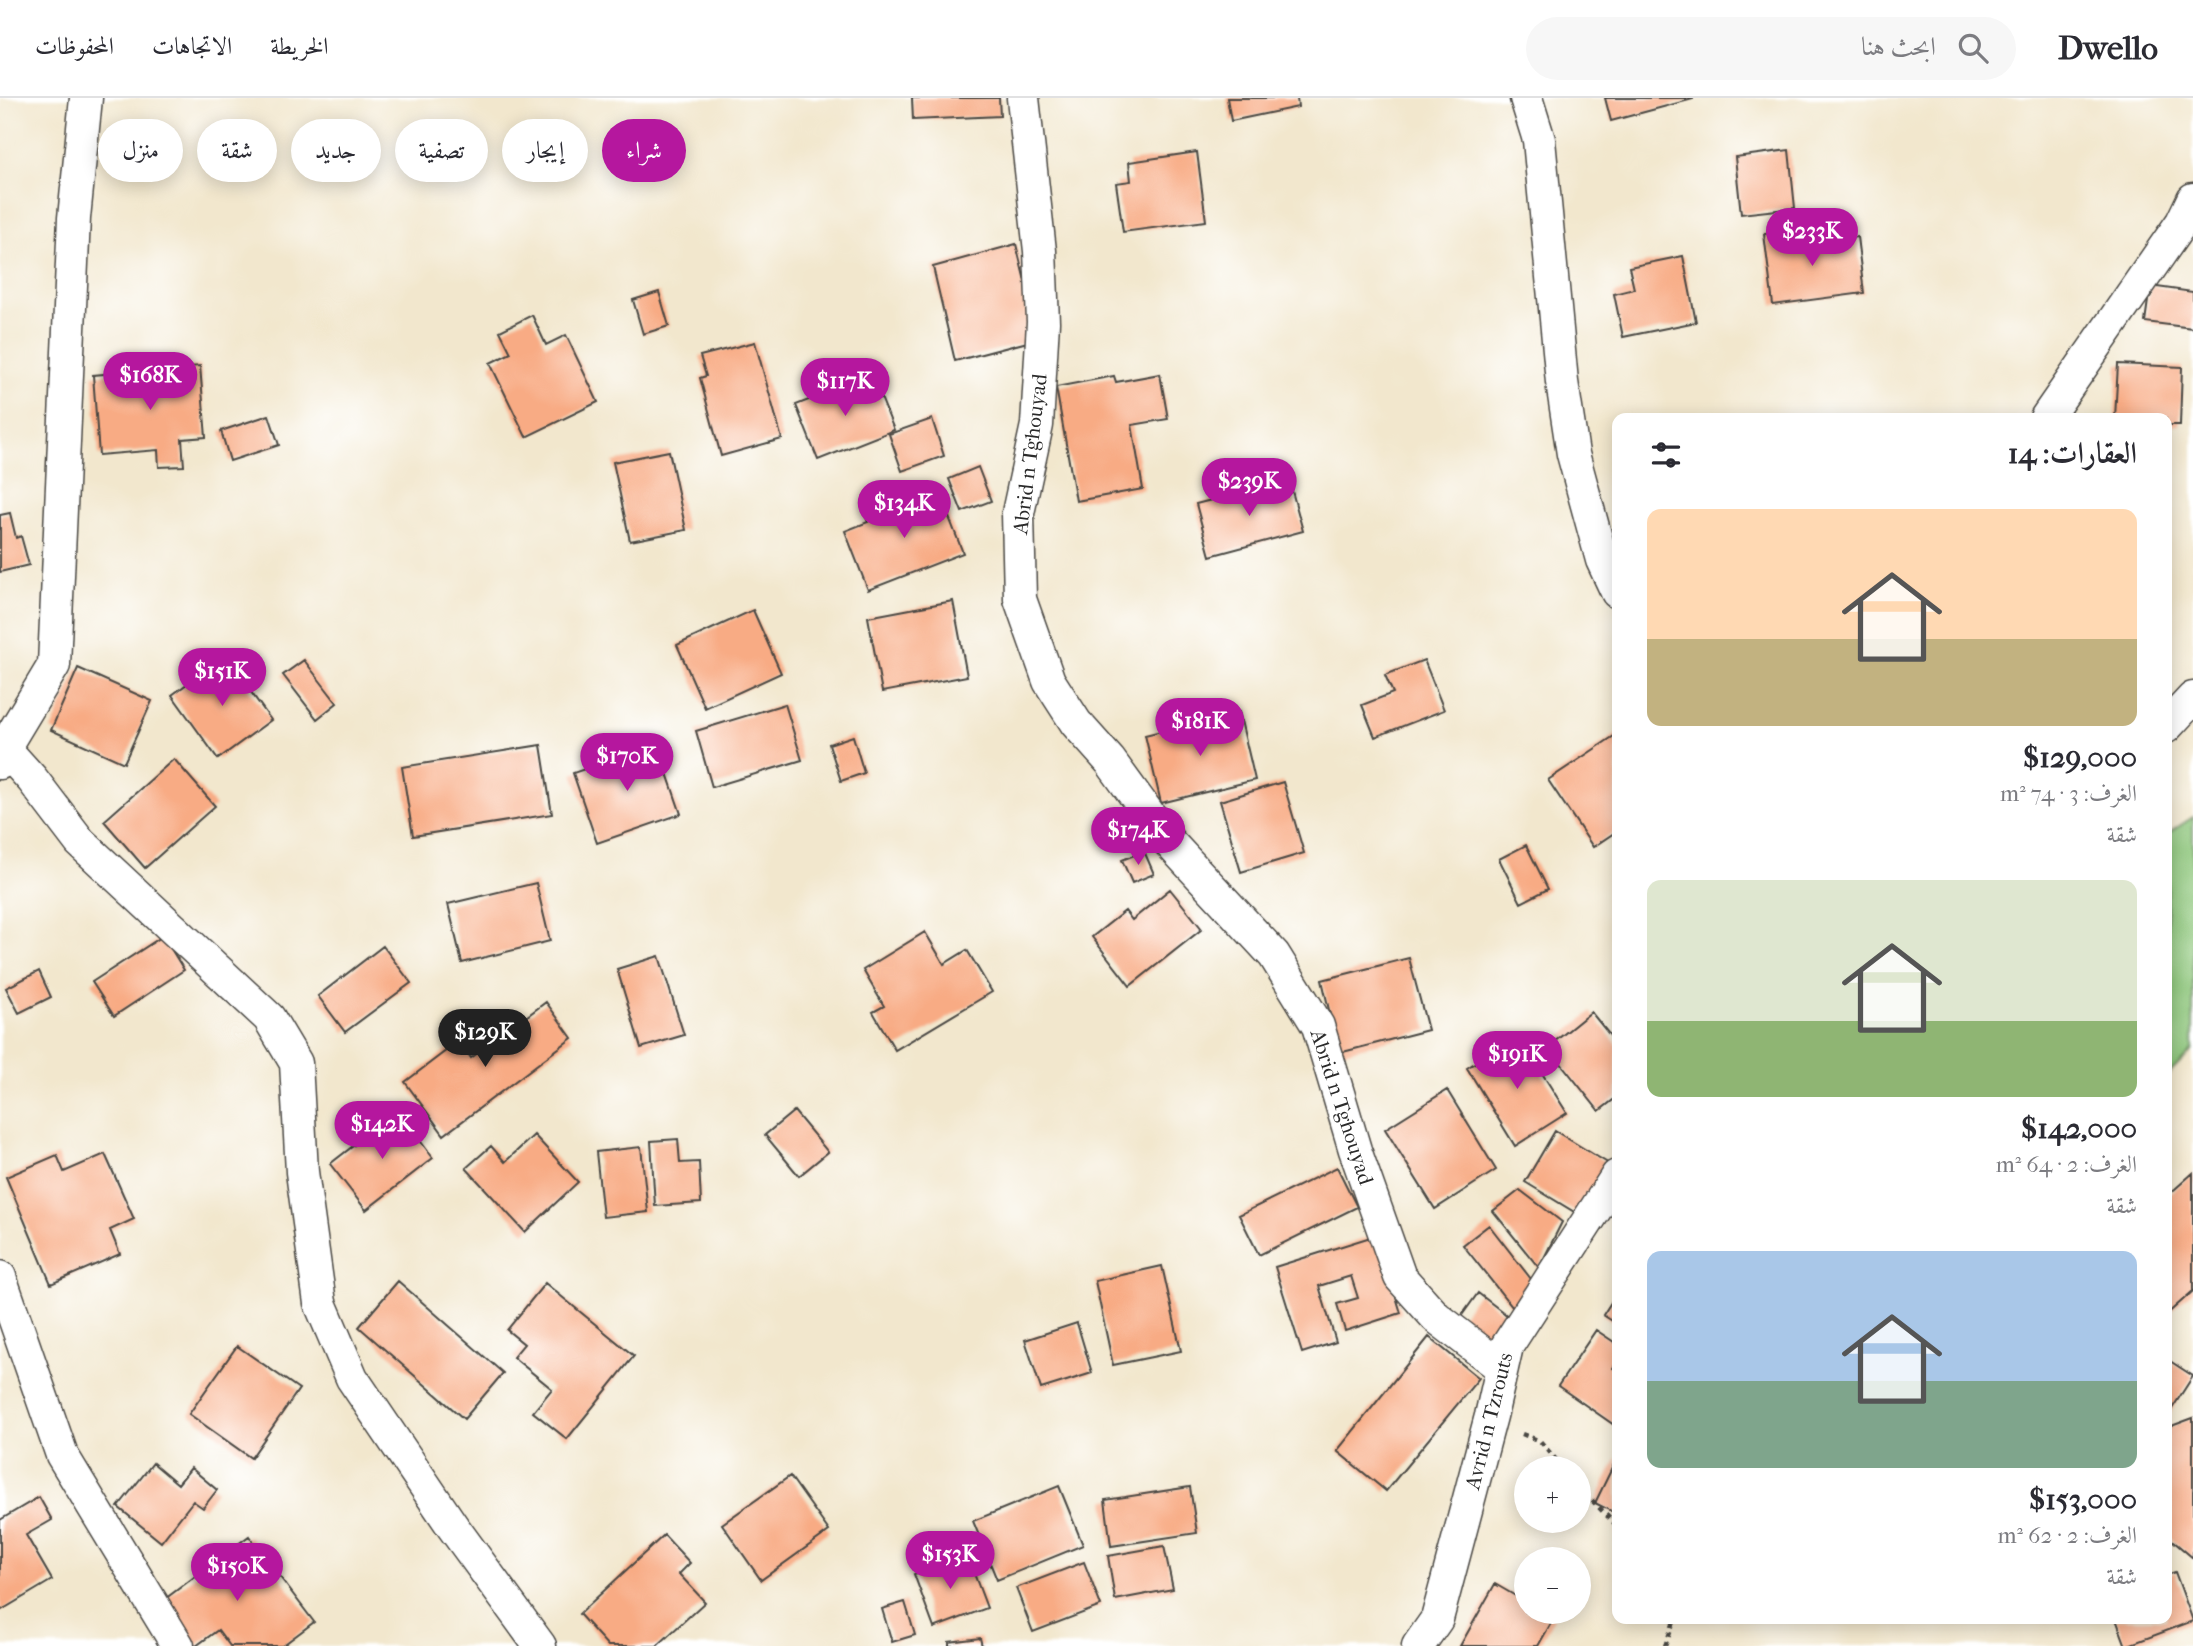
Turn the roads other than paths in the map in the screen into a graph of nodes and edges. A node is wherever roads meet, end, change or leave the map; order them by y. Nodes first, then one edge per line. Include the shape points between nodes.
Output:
1 (86, 98) edge
2 (1023, 98) edge
3 (1526, 98) edge
4 (2193, 199) edge
5 (2049, 413) edge
6 (1612, 581) edge
7 (2193, 698) edge
8 (2172, 721) edge
9 (2, 756) edge
10 (1612, 1183) edge
11 (0, 1277) edge
12 (1502, 1368) junction
13 (178, 1646) edge
14 (540, 1646) edge
15 (1418, 1646) edge

1 - 9 street via 74,218 54,665
2 - 12 street, Abrid n Tghouyad via 1043,322 1037,425 1018,513 1020,599 1049,681 1169,842 1274,955 1318,1026 1400,1277 1436,1317
3 - 6 street via 1539,140 1573,453
4 - 5 street via 2182,222
7 - 8 street
9 - 14 street via 32,779 80,842 269,1018 289,1051 296,1063 302,1172 320,1303 352,1378
10 - 12 street, Avrid n Tzrouts via 1507,1346
11 - 13 street via 62,1455
12 - 15 street, Avrid n Tzrouts via 1437,1619

